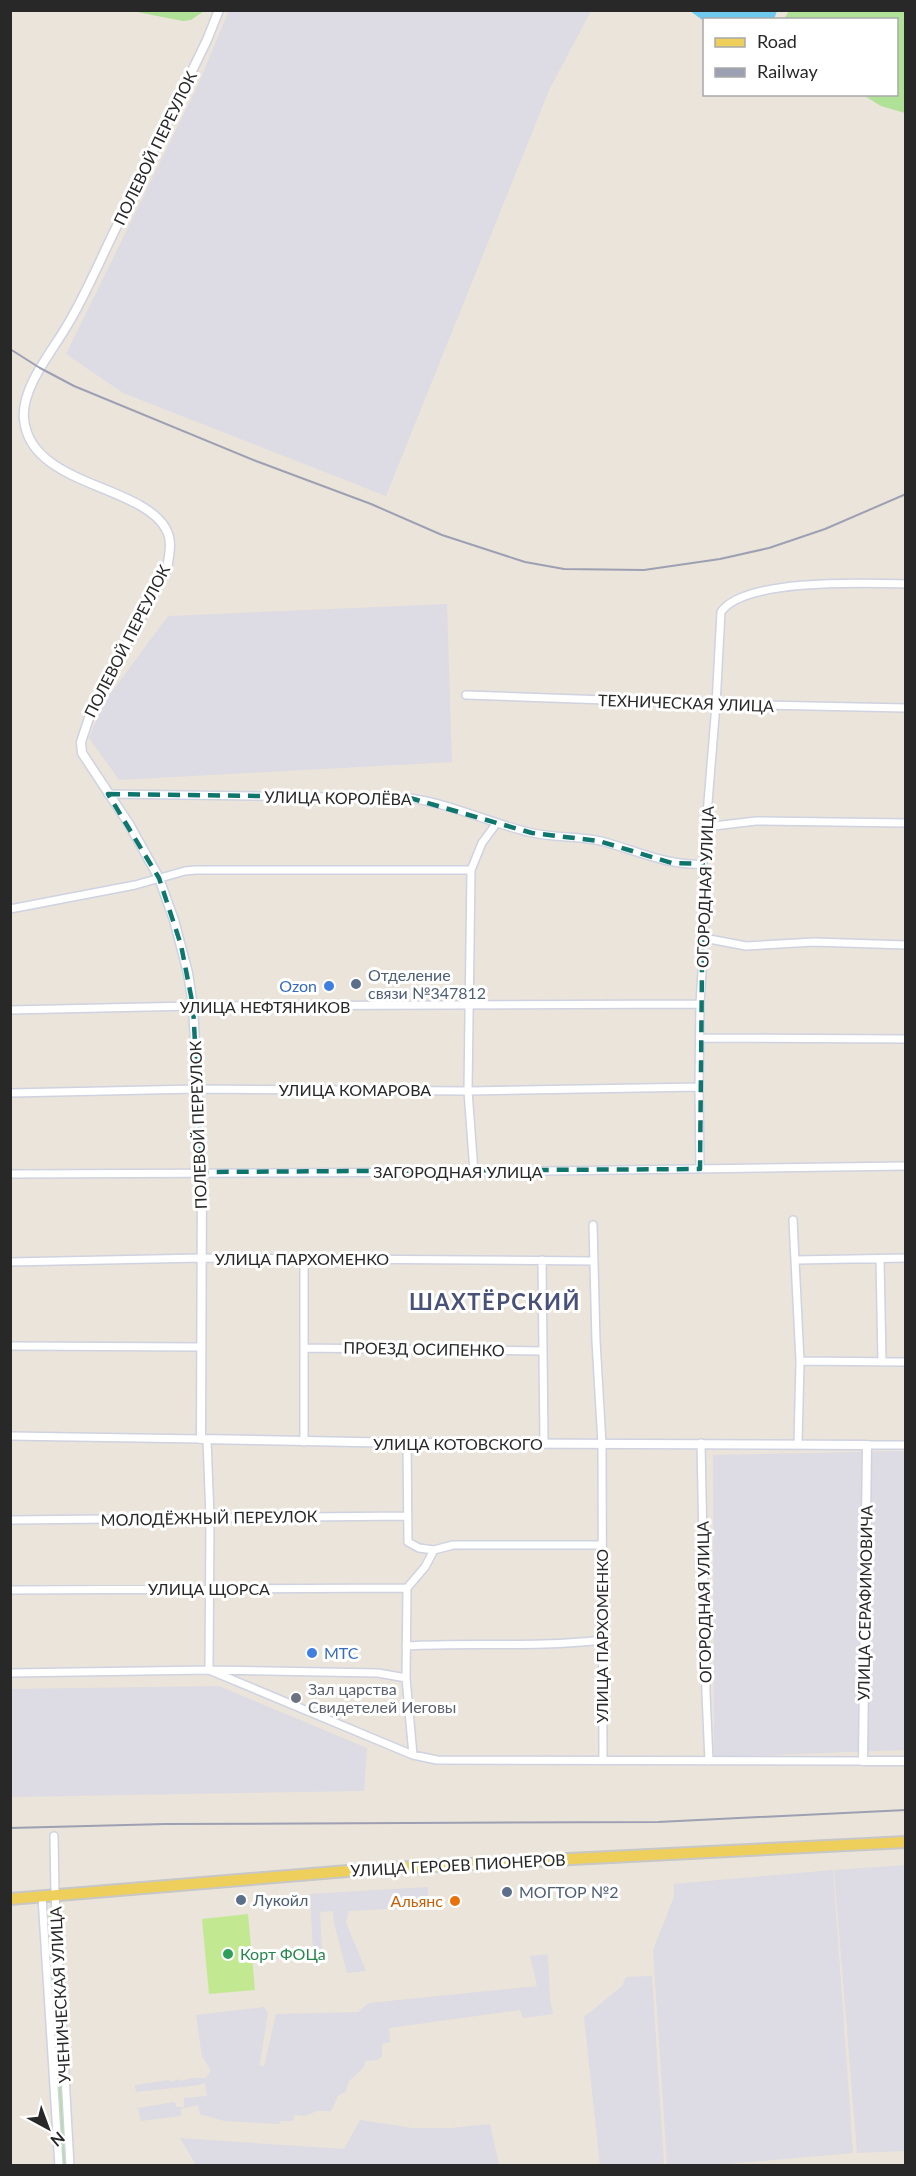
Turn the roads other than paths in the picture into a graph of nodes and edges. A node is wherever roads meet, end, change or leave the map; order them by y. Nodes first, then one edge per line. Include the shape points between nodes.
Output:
1 (219, 10) edge
2 (906, 584) edge
3 (466, 695) dead end
4 (716, 704) junction
5 (906, 708) edge
6 (108, 794) junction
7 (906, 823) edge
8 (496, 824) junction
9 (705, 827) junction
10 (703, 864) junction
11 (471, 870) junction
12 (159, 878) junction
13 (10, 909) edge
14 (704, 938) junction
15 (906, 945) edge
16 (700, 1004) junction
17 (193, 1006) junction
18 (470, 1007) junction
19 (10, 1010) edge
20 (700, 1038) junction
21 (906, 1039) edge
22 (699, 1088) junction
23 (197, 1089) junction
24 (468, 1091) junction
25 (10, 1093) edge
26 (906, 1166) edge
27 (700, 1169) junction
28 (202, 1172) junction
29 (474, 1172) junction
30 (10, 1174) edge
31 (794, 1220) dead end
32 (593, 1225) dead end
33 (201, 1258) junction
34 (906, 1258) edge
35 (304, 1259) junction
36 (880, 1259) junction
37 (542, 1260) junction
38 (796, 1260) junction
39 (594, 1261) junction
40 (10, 1262) edge
41 (10, 1346) edge
42 (201, 1347) junction
43 (304, 1348) junction
44 (543, 1350) junction
45 (800, 1361) junction
46 (882, 1362) junction
47 (906, 1362) edge
48 (10, 1436) edge
49 (204, 1440) junction
50 (304, 1442) junction
51 (407, 1443) junction
52 (701, 1443) junction
53 (544, 1444) junction
54 (602, 1444) junction
55 (798, 1444) junction
56 (906, 1444) edge
57 (867, 1445) junction
58 (407, 1516) junction
59 (210, 1517) junction
60 (10, 1520) edge
61 (602, 1545) junction
62 (434, 1550) junction
63 (407, 1588) junction
64 (210, 1589) junction
65 (10, 1590) edge
66 (601, 1640) junction
67 (406, 1646) junction
68 (209, 1670) junction
69 (10, 1673) edge
70 (406, 1677) junction
71 (413, 1755) junction
72 (603, 1760) junction
73 (709, 1761) junction
74 (863, 1761) junction
75 (906, 1761) edge
76 (54, 1836) dead end
77 (906, 1842) edge
78 (55, 1895) junction
79 (42, 1897) junction
80 (10, 1899) edge
81 (59, 2166) edge
82 (70, 2166) edge

1 - 6 street, ПОЛЕВОЙ ПЕРЕУЛОК via 72,317 40,368 24,412 26,432 45,456 73,476 156,517 170,543 163,578 84,729 82,753
2 - 4 street, ОГОРОДНАЯ УЛИЦА via 842,582 782,588 735,599 721,612
3 - 4 street, ТЕХНИЧЕСКАЯ УЛИЦА
4 - 5 street, ТЕХНИЧЕСКАЯ УЛИЦА
4 - 9 street, ОГОРОДНАЯ УЛИЦА
6 - 8 street, УЛИЦА КОРОЛЁВА via 410,798
6 - 12 street, ПОЛЕВОЙ ПЕРЕУЛОК
7 - 9 street via 756,821
8 - 10 street, УЛИЦА КОРОЛЁВА via 532,833 599,841 672,863
8 - 11 street via 482,843
9 - 10 street, ОГОРОДНАЯ УЛИЦА
10 - 14 street, ОГОРОДНАЯ УЛИЦА
11 - 12 street via 195,870
11 - 18 street
12 - 13 street
12 - 17 street, ПОЛЕВОЙ ПЕРЕУЛОК via 181,945
14 - 15 street via 746,946 814,942
14 - 16 street, ОГОРОДНАЯ УЛИЦА
16 - 18 street, УЛИЦА НЕФТЯНИКОВ
16 - 20 street, ОГОРОДНАЯ УЛИЦА
17 - 18 street, УЛИЦА НЕФТЯНИКОВ
17 - 19 street, УЛИЦА НЕФТЯНИКОВ
17 - 23 street, ПОЛЕВОЙ ПЕРЕУЛОК
18 - 24 street
20 - 21 street
20 - 22 street, ОГОРОДНАЯ УЛИЦА
22 - 24 street, УЛИЦА КОМАРОВА
22 - 27 street, ОГОРОДНАЯ УЛИЦА
23 - 24 street, УЛИЦА КОМАРОВА
23 - 25 street, УЛИЦА КОМАРОВА
23 - 28 street, ПОЛЕВОЙ ПЕРЕУЛОК
24 - 29 street
26 - 27 street, ЗАГОРОДНАЯ УЛИЦА
27 - 29 street, ЗАГОРОДНАЯ УЛИЦА
28 - 29 street, ЗАГОРОДНАЯ УЛИЦА
28 - 30 street, ЗАГОРОДНАЯ УЛИЦА
28 - 33 street, ПОЛЕВОЙ ПЕРЕУЛОК
31 - 38 street
32 - 39 street, УЛИЦА ПАРХОМЕНКО
33 - 35 street, УЛИЦА ПАРХОМЕНКО
33 - 40 street, УЛИЦА ПАРХОМЕНКО
33 - 42 street, ПОЛЕВОЙ ПЕРЕУЛОК
34 - 36 street
35 - 37 street, УЛИЦА ПАРХОМЕНКО
35 - 43 street
36 - 38 street
36 - 46 street
37 - 39 street, УЛИЦА ПАРХОМЕНКО
37 - 44 street
38 - 45 street
39 - 54 street, УЛИЦА ПАРХОМЕНКО
41 - 42 street
42 - 49 street, ПОЛЕВОЙ ПЕРЕУЛОК
43 - 44 street, ПРОЕЗД ОСИПЕНКО
43 - 50 street
44 - 53 street
45 - 46 street
45 - 55 street
46 - 47 street
48 - 49 street, УЛИЦА КОТОВСКОГО
49 - 50 street, УЛИЦА КОТОВСКОГО
49 - 59 street, ПОЛЕВОЙ ПЕРЕУЛОК
50 - 51 street, УЛИЦА КОТОВСКОГО
51 - 53 street, УЛИЦА КОТОВСКОГО
51 - 58 street
52 - 54 street, УЛИЦА КОТОВСКОГО
52 - 55 street, УЛИЦА КОТОВСКОГО
52 - 73 street, ОГОРОДНАЯ УЛИЦА
53 - 54 street, УЛИЦА КОТОВСКОГО
54 - 61 street, УЛИЦА ПАРХОМЕНКО
55 - 57 street, УЛИЦА КОТОВСКОГО
56 - 57 street, УЛИЦА КОТОВСКОГО
57 - 74 street, УЛИЦА СЕРАФИМОВИЧА
58 - 59 street, МОЛОДЁЖНЫЙ ПЕРЕУЛОК
58 - 62 street via 408,1542
59 - 60 street, МОЛОДЁЖНЫЙ ПЕРЕУЛОК
59 - 64 street, ПОЛЕВОЙ ПЕРЕУЛОК
61 - 62 street via 453,1545
61 - 66 street, УЛИЦА ПАРХОМЕНКО
62 - 63 street
63 - 64 street, УЛИЦА ЩОРСА
63 - 67 street
64 - 65 street, УЛИЦА ЩОРСА
64 - 68 street, ПОЛЕВОЙ ПЕРЕУЛОК
66 - 67 street via 561,1645
66 - 72 street, УЛИЦА ПАРХОМЕНКО
67 - 70 street
68 - 69 street
68 - 70 street via 378,1672
68 - 71 street
70 - 71 street
71 - 72 street via 467,1761
72 - 73 street
73 - 74 street
74 - 75 street
76 - 78 street, УЧЕНИЧЕСКАЯ УЛИЦА
77 - 78 main road, УЛИЦА ГЕРОЕВ ПИОНЕРОВ via 383,1868
78 - 79 main road, УЛИЦА ГЕРОЕВ ПИОНЕРОВ
78 - 82 street, УЧЕНИЧЕСКАЯ УЛИЦА
79 - 80 main road, УЛИЦА ГЕРОЕВ ПИОНЕРОВ
79 - 81 street, УЧЕНИЧЕСКАЯ УЛИЦА

